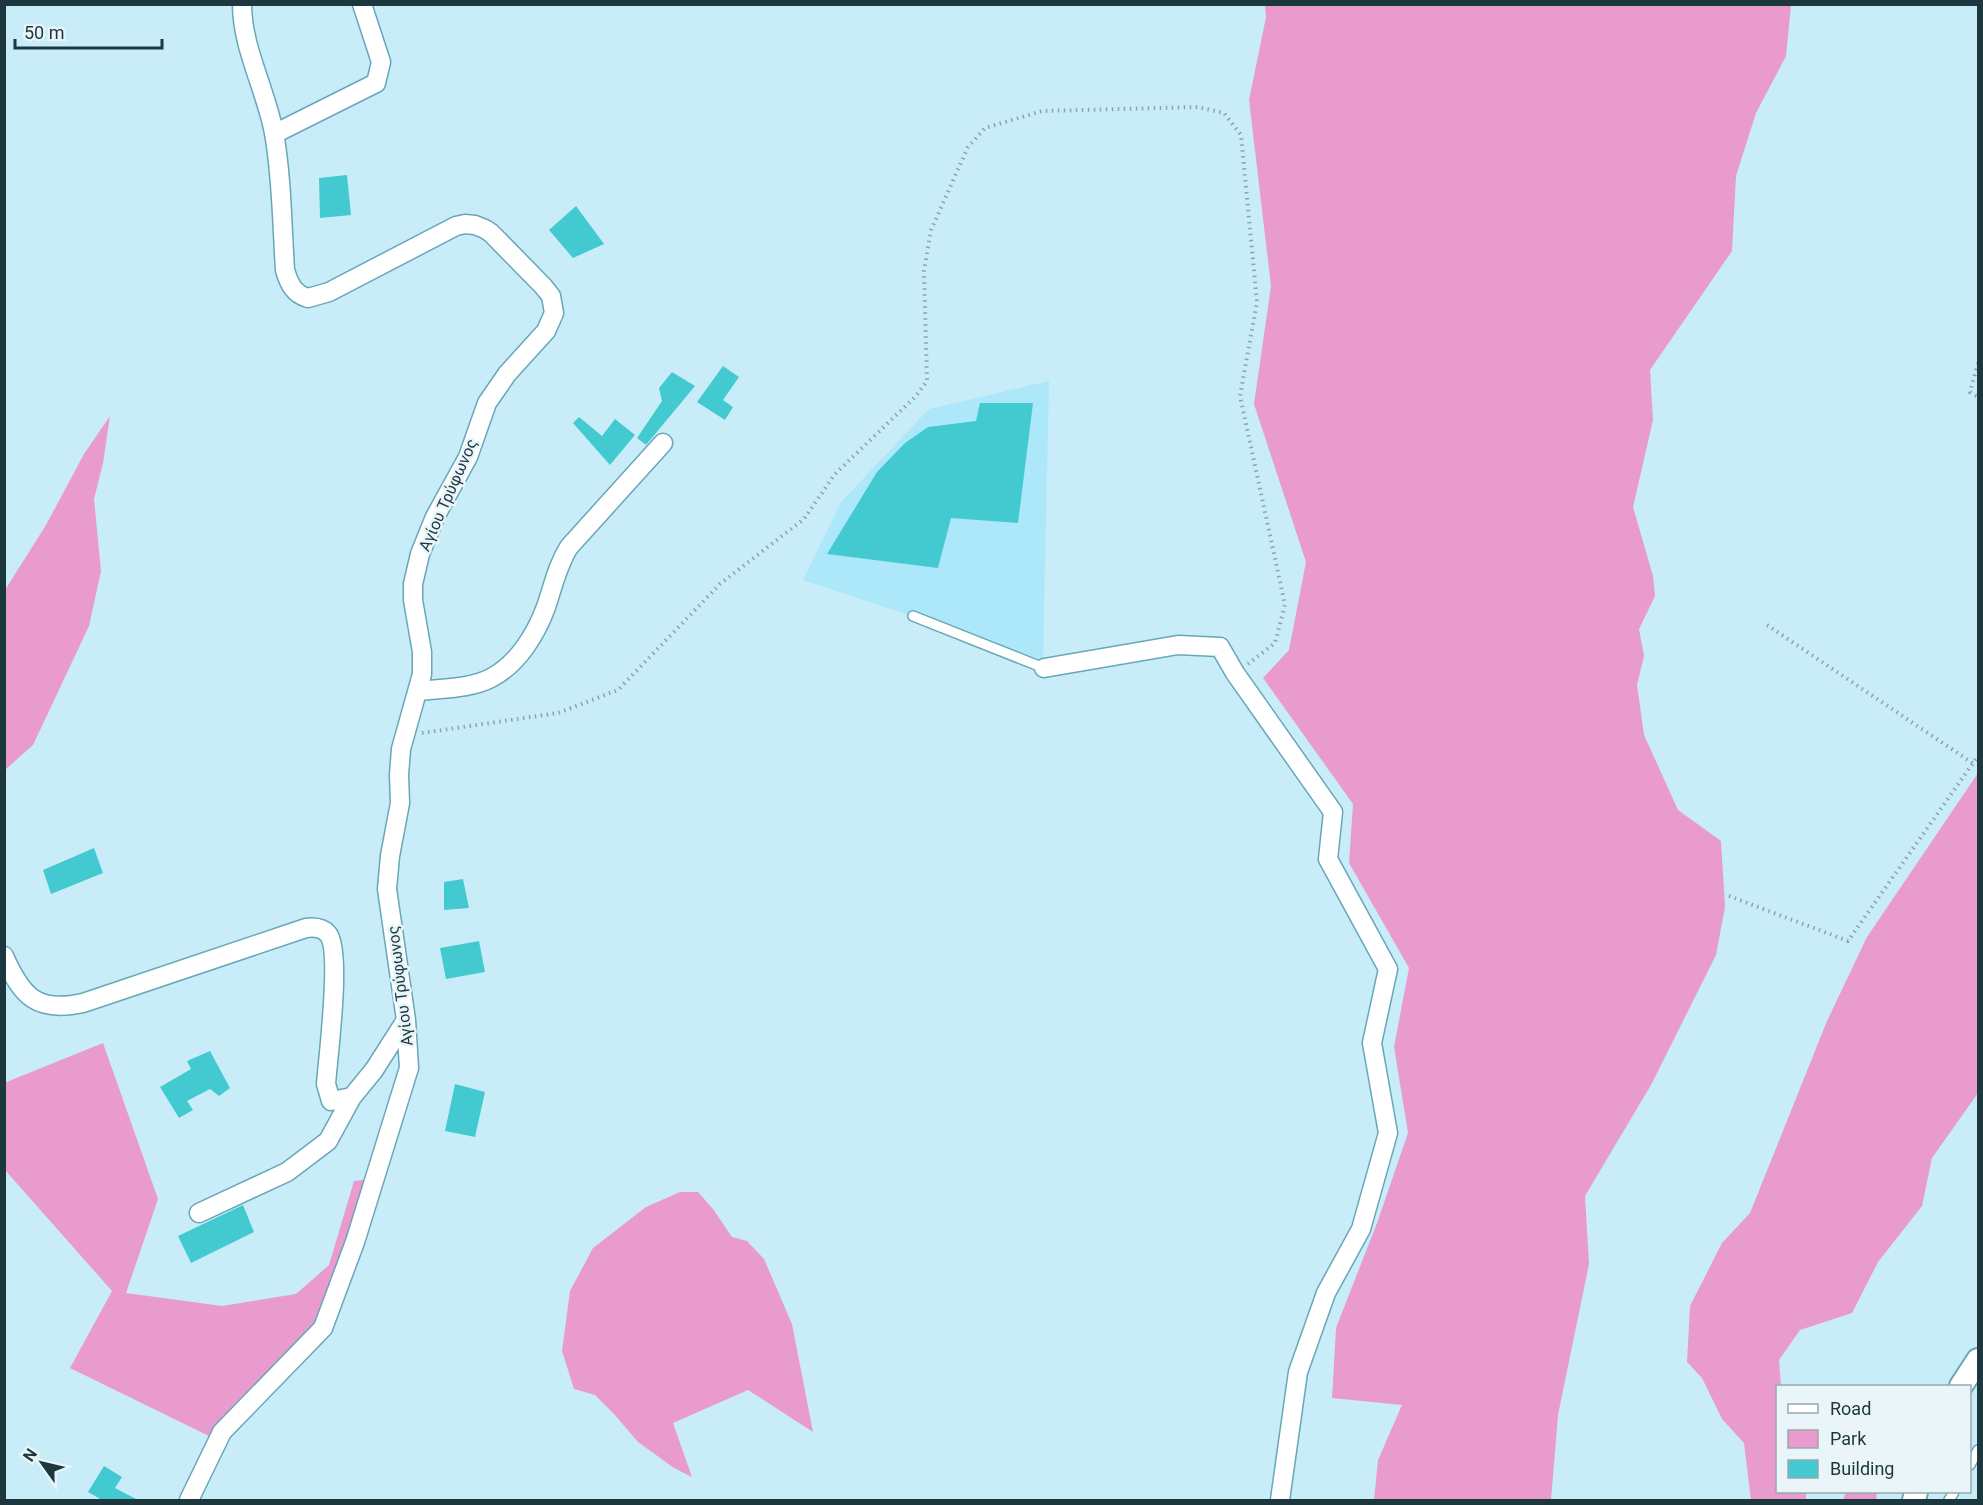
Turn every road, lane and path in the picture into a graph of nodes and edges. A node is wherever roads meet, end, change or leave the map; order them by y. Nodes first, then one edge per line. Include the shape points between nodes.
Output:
1 (242, 4) edge
2 (362, 4) edge
3 (274, 134) junction
4 (1978, 363) edge
5 (1978, 397) edge
6 (663, 443) dead end
7 (913, 616) dead end
8 (1767, 625) dead end
9 (1044, 668) joint
10 (1235, 673) junction
11 (419, 691) junction
12 (404, 736) junction
13 (1978, 756) edge
14 (1974, 764) junction
15 (1729, 896) dead end
16 (4, 956) edge
17 (406, 1020) junction
18 (351, 1096) junction
19 (200, 1213) dead end
20 (1978, 1360) edge
21 (1962, 1385) edge
22 (189, 1500) edge
23 (1280, 1500) edge

1 - 3 street, Αγίου Τρύφωνος via 245,30
2 - 3 street via 381,62 376,83
3 - 11 street, Αγίου Τρύφωνος via 285,270 290,285 300,295 308,298 328,292 456,226 470,224 491,233 535,277 552,301 550,326 487,403 468,457 424,543 413,590 422,652
4 - 5 path via 1970,392
6 - 11 street via 569,548 541,621 513,661 491,678
7 - 9 lane
8 - 14 path
9 - 10 street via 1178,645 1220,647
10 - 12 path via 1275,643 1285,605 1240,396 1257,302 1241,135 1224,113 1198,106 1042,111 985,128 968,147 931,230 924,271 927,381 835,474 804,519 720,584 618,690 558,713
10 - 23 street via 1333,812 1328,859 1388,969 1372,1043 1388,1133 1361,1229 1326,1293 1298,1372
11 - 12 street, Αγίου Τρύφωνος
12 - 17 street, Αγίου Τρύφωνος via 399,766 400,803 387,889
13 - 14 path
14 - 15 path via 1848,941
16 - 18 street via 27,995 48,1005 69,1006 306,928 319,928 330,939 334,962 326,1084 331,1101
17 - 18 street via 374,1071
17 - 22 street, Αγίου Τρύφωνος via 409,1068 323,1328 222,1432
18 - 19 street via 328,1141 288,1172
20 - 21 street

